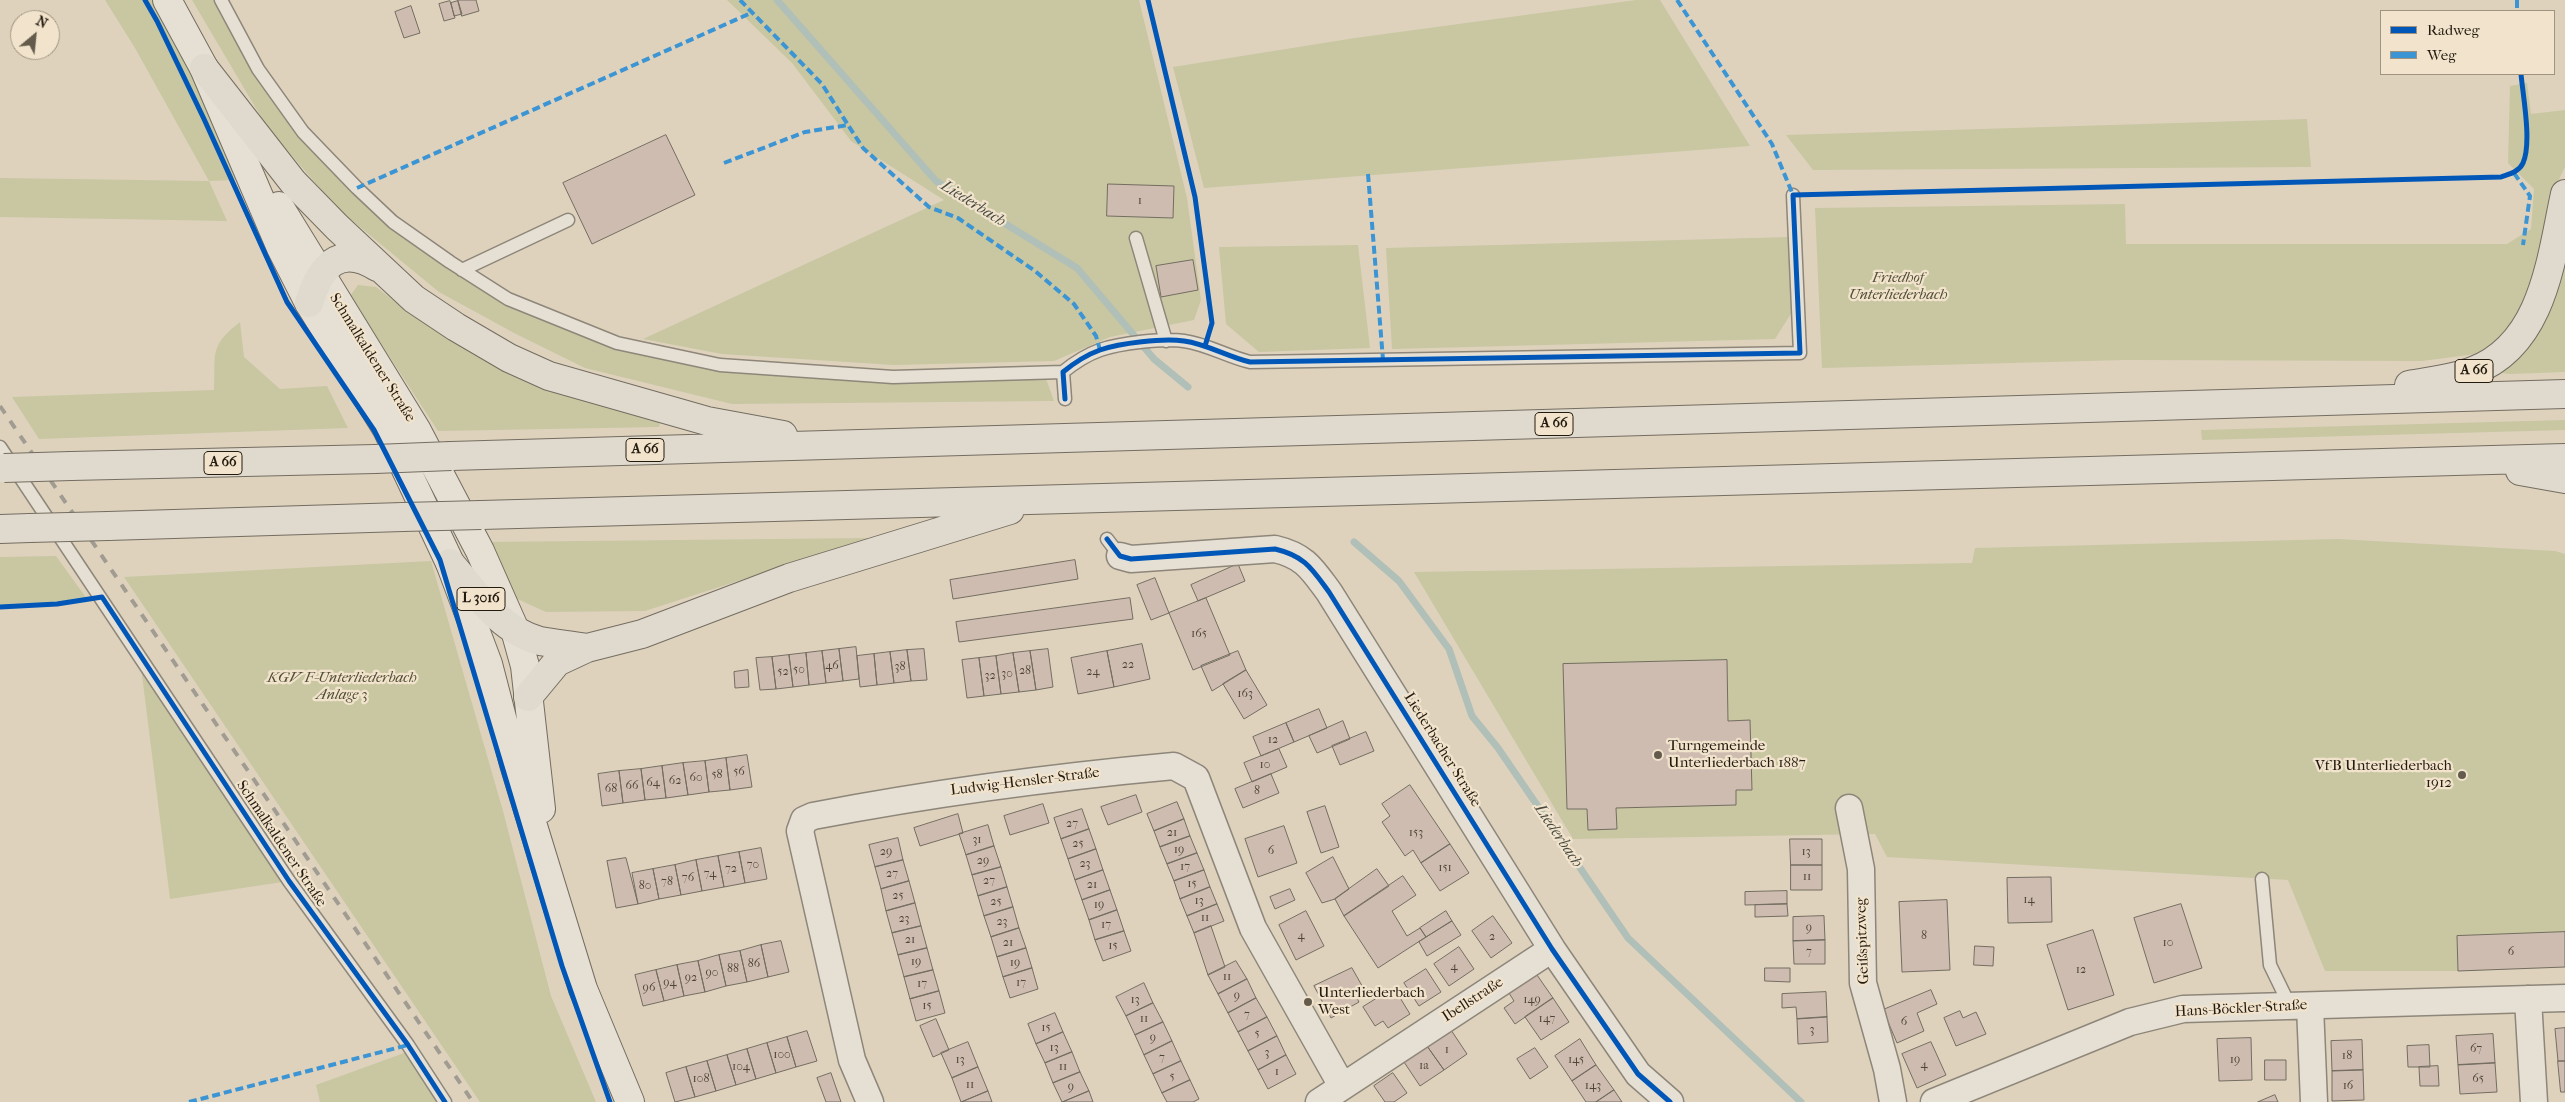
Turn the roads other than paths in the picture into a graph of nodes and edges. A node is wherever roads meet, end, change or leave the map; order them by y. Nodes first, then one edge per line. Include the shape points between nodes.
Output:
1 (167, 0) edge
2 (221, 0) edge
3 (204, 68) junction
4 (228, 122) junction
5 (2565, 194) edge
6 (1793, 195) dead end
7 (568, 220) dead end
8 (1136, 238) dead end
9 (383, 270) junction
10 (462, 270) junction
11 (320, 274) junction
12 (309, 303) junction
13 (1163, 341) junction
14 (1063, 372) junction
15 (2565, 394) edge
16 (1065, 400) dead end
17 (2269, 403) junction
18 (839, 444) junction
19 (2565, 458) edge
20 (1, 461) edge
21 (2447, 462) junction
22 (2565, 480) edge
23 (1040, 500) junction
24 (0, 529) edge
25 (1113, 547) dead end
26 (450, 563) junction
27 (515, 630) junction
28 (586, 648) junction
29 (528, 697) junction
30 (1849, 808) dead end
31 (547, 867) junction
32 (2262, 878) dead end
33 (1552, 949) junction
34 (2565, 998) edge
35 (2528, 999) junction
36 (2300, 1006) junction
37 (1342, 1086) junction
38 (445, 1102) edge
39 (630, 1102) edge
40 (870, 1102) edge
41 (1319, 1102) edge
42 (1670, 1102) edge
43 (1893, 1102) edge
44 (1934, 1102) edge
45 (2314, 1102) edge
46 (2534, 1102) edge

1 - 3 main road, L 3016
2 - 10 lane via 258,69 303,132 394,222
3 - 4 main road, L 3016
3 - 9 highway via 293,182
4 - 11 main road, Schmalkaldener Straße / L 3016
4 - 12 main road, Schmalkaldener Straße / L 3016 via 281,248
5 - 17 highway, A 66 via 2552,261 2536,308 2515,340 2496,359 2471,372 2446,378
6 - 13 lane via 1800,353 1250,362 1205,346
7 - 10 lane
8 - 13 lane
9 - 11 highway via 367,261 346,257 327,265
9 - 18 highway via 414,299 456,327 509,358 549,376 707,421
10 - 14 lane via 508,299 617,343 720,365 893,376
11 - 12 highway
11 - 27 main road, Schmalkaldener Straße / L 3016 via 416,429 480,551
12 - 26 main road, Schmalkaldener Straße / L 3016 via 387,429
13 - 14 lane via 1100,350
14 - 16 lane
15 - 17 highway, A 66
17 - 18 highway, A 66
18 - 20 highway, A 66, bridge via 71,466
19 - 21 highway
20 - 38 lane, Schmalkaldener Straße
21 - 22 highway
21 - 23 highway
23 - 24 highway, bridge
23 - 28 highway via 789,578 642,634
25 - 33 street, Liederbacher Straße via 1131,559 1275,549 1303,559 1329,592
26 - 27 highway, L 3016 via 491,611
26 - 31 main road, Schmalkaldener Straße / L 3016 via 488,664 514,764
27 - 28 highway, L 3016 via 539,641
27 - 29 main road, Schmalkaldener Straße / L 3016 via 526,666
28 - 29 highway via 557,662
29 - 31 main road, Schmalkaldener Straße / L 3016
30 - 43 street, Geißspitzweg via 1860,869 1863,983
31 - 39 main road, Schmalkaldener Straße / L 3016 via 583,988
32 - 36 lane via 2270,965
33 - 37 street, Ibellstraße
33 - 42 street, Liederbacher Straße via 1638,1074
34 - 35 street, Hans-Böckler-Straße
35 - 36 street, Hans-Böckler-Straße
35 - 46 street
36 - 44 street, Hans-Böckler-Straße via 2183,1009 2130,1022
36 - 45 street
37 - 40 street, Ludwig-Hensler-Straße via 1253,928 1196,778 1174,766 992,785 902,799 804,820 800,831 852,1060
37 - 41 street, Ibellstraße

